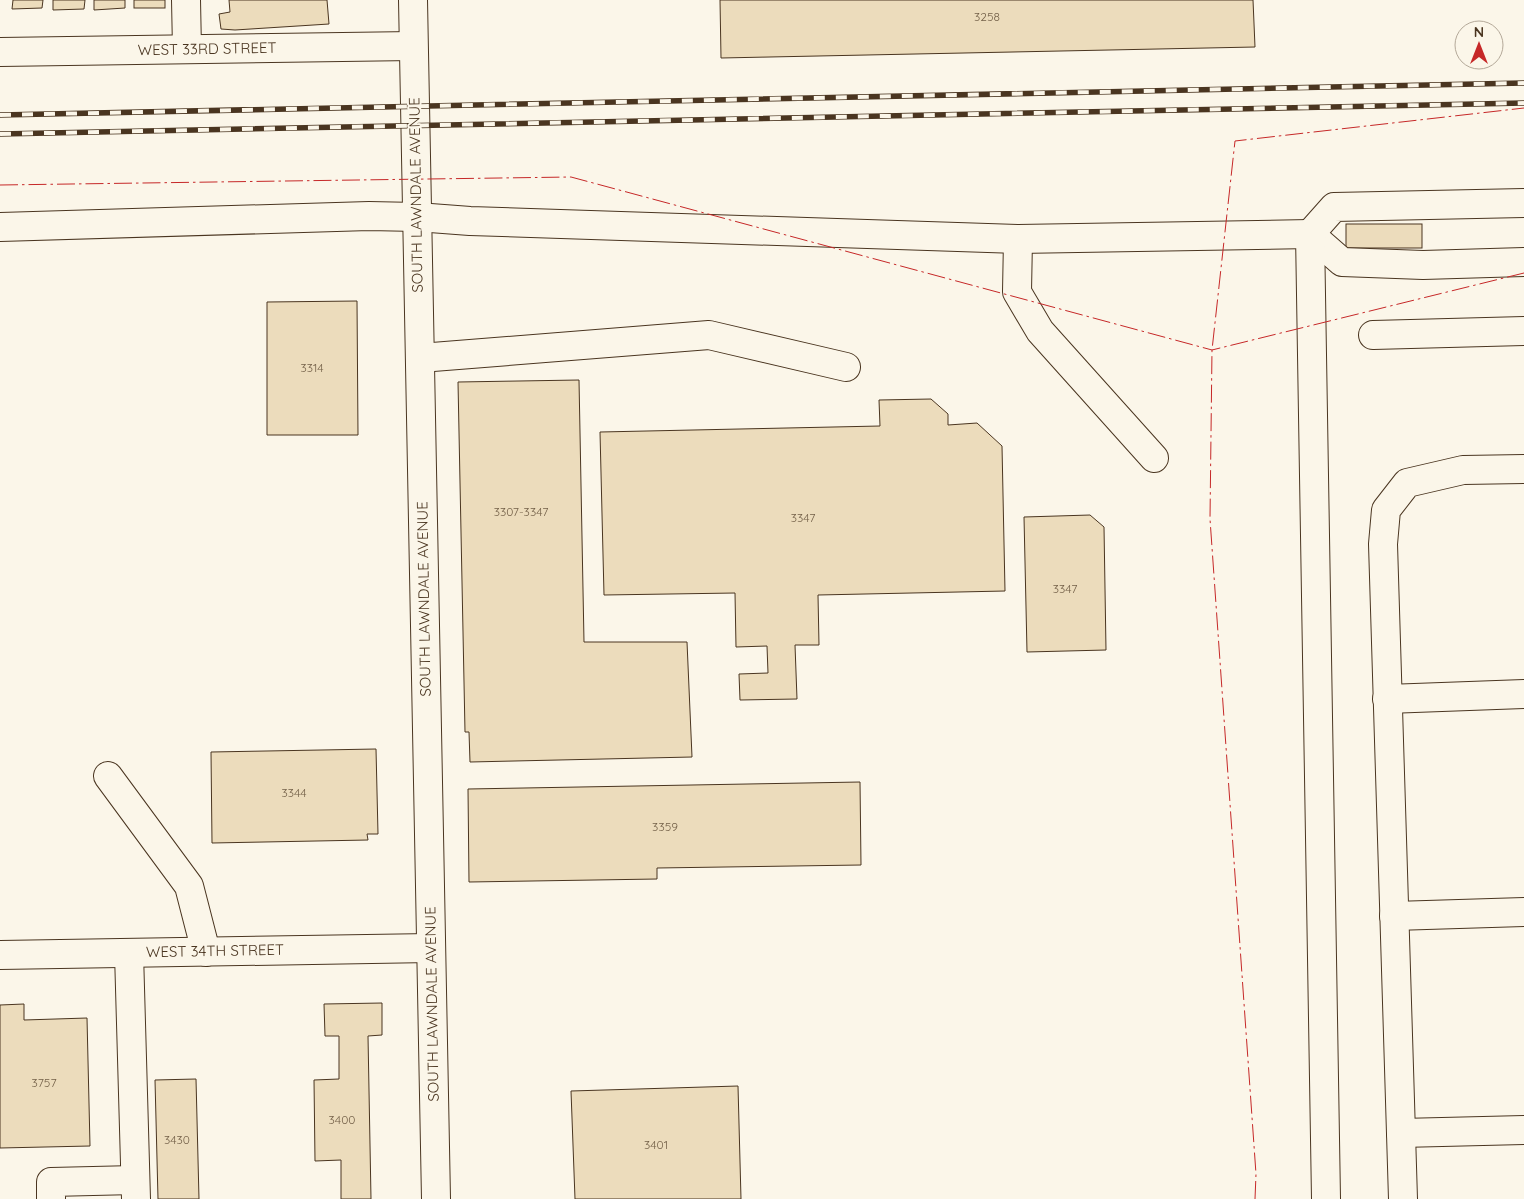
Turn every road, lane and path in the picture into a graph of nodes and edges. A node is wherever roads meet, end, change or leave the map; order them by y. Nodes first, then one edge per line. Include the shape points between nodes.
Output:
1 (186, 0) edge
2 (412, 0) edge
3 (413, 46) junction
4 (187, 49) junction
5 (0, 52) edge
6 (1524, 203) edge
7 (417, 217) junction
8 (0, 227) edge
9 (1310, 234) junction
10 (1018, 239) junction
11 (1524, 262) edge
12 (1524, 331) edge
13 (1373, 335) dead end
14 (420, 358) junction
15 (846, 367) dead end
16 (1154, 458) dead end
17 (1524, 468) edge
18 (1524, 694) edge
19 (1387, 699) junction
20 (108, 776) dead end
21 (1524, 912) edge
22 (1394, 916) junction
23 (431, 948) junction
24 (206, 952) junction
25 (129, 953) junction
26 (0, 955) edge
27 (1524, 1130) edge
28 (1401, 1133) junction
29 (136, 1189) edge
30 (51, 1199) edge
31 (436, 1199) edge
32 (1326, 1199) edge
33 (1403, 1199) edge

1 - 4 street
2 - 3 street, SOUTH LAWNDALE AVENUE
3 - 4 street, WEST 33RD STREET
3 - 7 street, SOUTH LAWNDALE AVENUE
4 - 5 street, WEST 33RD STREET
6 - 9 street via 1334,207
7 - 8 street
7 - 10 street via 480,222
7 - 14 street, SOUTH LAWNDALE AVENUE
9 - 10 street
9 - 11 street via 1342,262 1423,265
9 - 32 street
10 - 16 street via 1017,292 1040,331
12 - 13 street
14 - 15 street via 709,335
14 - 23 street, SOUTH LAWNDALE AVENUE
17 - 19 street via 1463,470 1407,483 1386,510 1383,544
18 - 19 street
19 - 22 street
20 - 24 street via 189,886
21 - 22 street
22 - 28 street
23 - 24 street, WEST 34TH STREET
23 - 31 street, SOUTH LAWNDALE AVENUE
24 - 25 street, WEST 34TH STREET
25 - 26 street, WEST 34TH STREET
25 - 29 street
27 - 28 street
28 - 33 street
29 - 30 street via 51,1182

